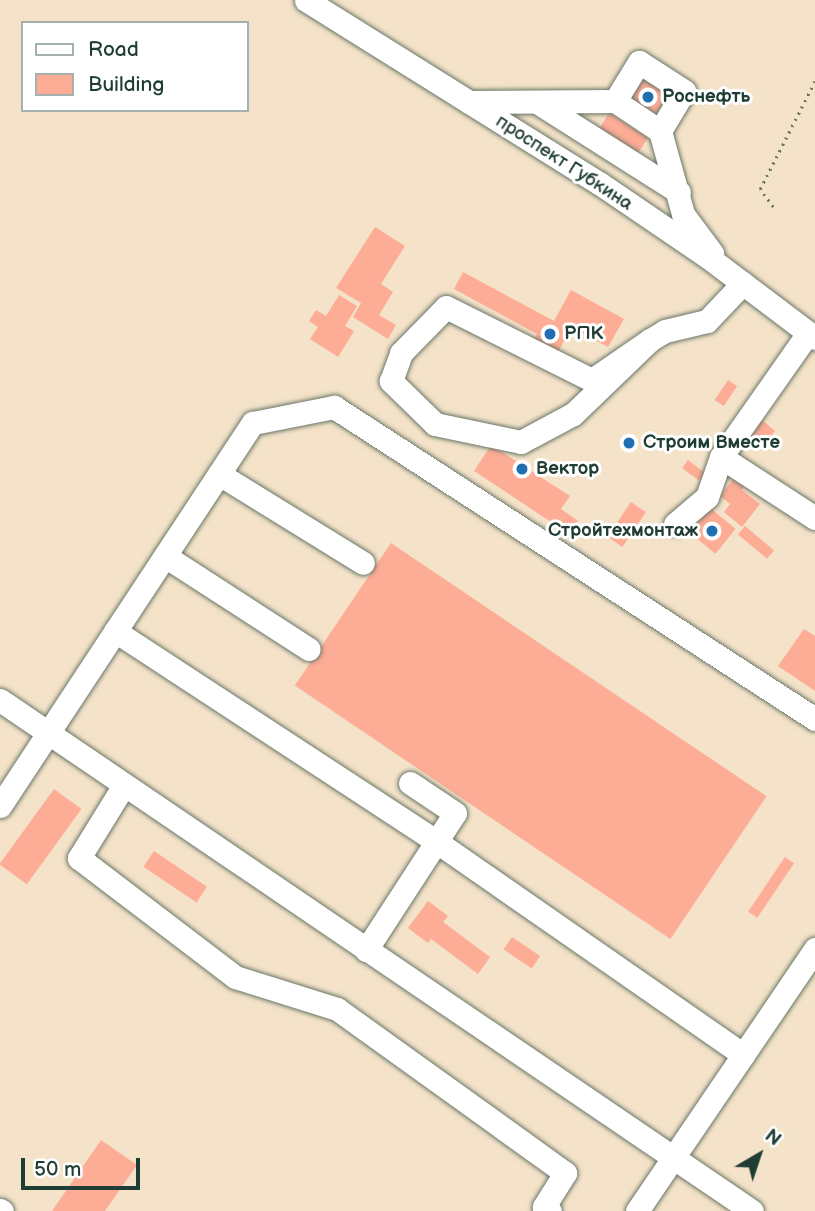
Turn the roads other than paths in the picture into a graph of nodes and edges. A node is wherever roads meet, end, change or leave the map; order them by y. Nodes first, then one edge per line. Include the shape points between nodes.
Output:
1 (306, 0) edge
2 (615, 101) junction
3 (469, 102) junction
4 (536, 102) junction
5 (660, 131) junction
6 (679, 192) junction
7 (734, 277) junction
8 (811, 335) edge
9 (650, 340) junction
10 (721, 457) junction
11 (219, 474) junction
12 (815, 518) edge
13 (675, 524) dead end
14 (165, 556) junction
15 (363, 563) dead end
16 (115, 631) junction
17 (309, 649) dead end
18 (0, 701) edge
19 (815, 719) edge
20 (49, 732) junction
21 (410, 783) dead end
22 (124, 785) junction
23 (0, 806) edge
24 (437, 842) junction
25 (815, 949) edge
26 (366, 950) junction
27 (743, 1055) junction
28 (673, 1158) junction
29 (550, 1211) edge
30 (637, 1211) edge
31 (752, 1211) edge

1 - 3 street, проспект Губкина
2 - 4 street
2 - 5 street
2 - 5 street via 639,62 684,91
3 - 4 street
3 - 7 street, проспект Губкина via 599,183
4 - 6 street
5 - 6 street
6 - 7 street via 683,214
7 - 8 street, проспект Губкина
7 - 9 street via 706,321 665,331
8 - 10 street
9 - 9 street via 592,380 446,307 401,353 391,382 435,424 521,442 573,414
10 - 12 street
10 - 13 street via 708,497
11 - 14 street
11 - 15 street
11 - 19 street via 253,423 334,407
14 - 16 street
14 - 17 street
16 - 20 street
16 - 24 street
18 - 20 street
20 - 22 street
20 - 23 street
21 - 24 street via 455,813
22 - 26 street
22 - 29 street via 79,858 235,977 337,1009 565,1173 544,1207
24 - 26 street
24 - 27 street
25 - 27 street
26 - 28 street
27 - 28 street
28 - 30 street
28 - 31 street

